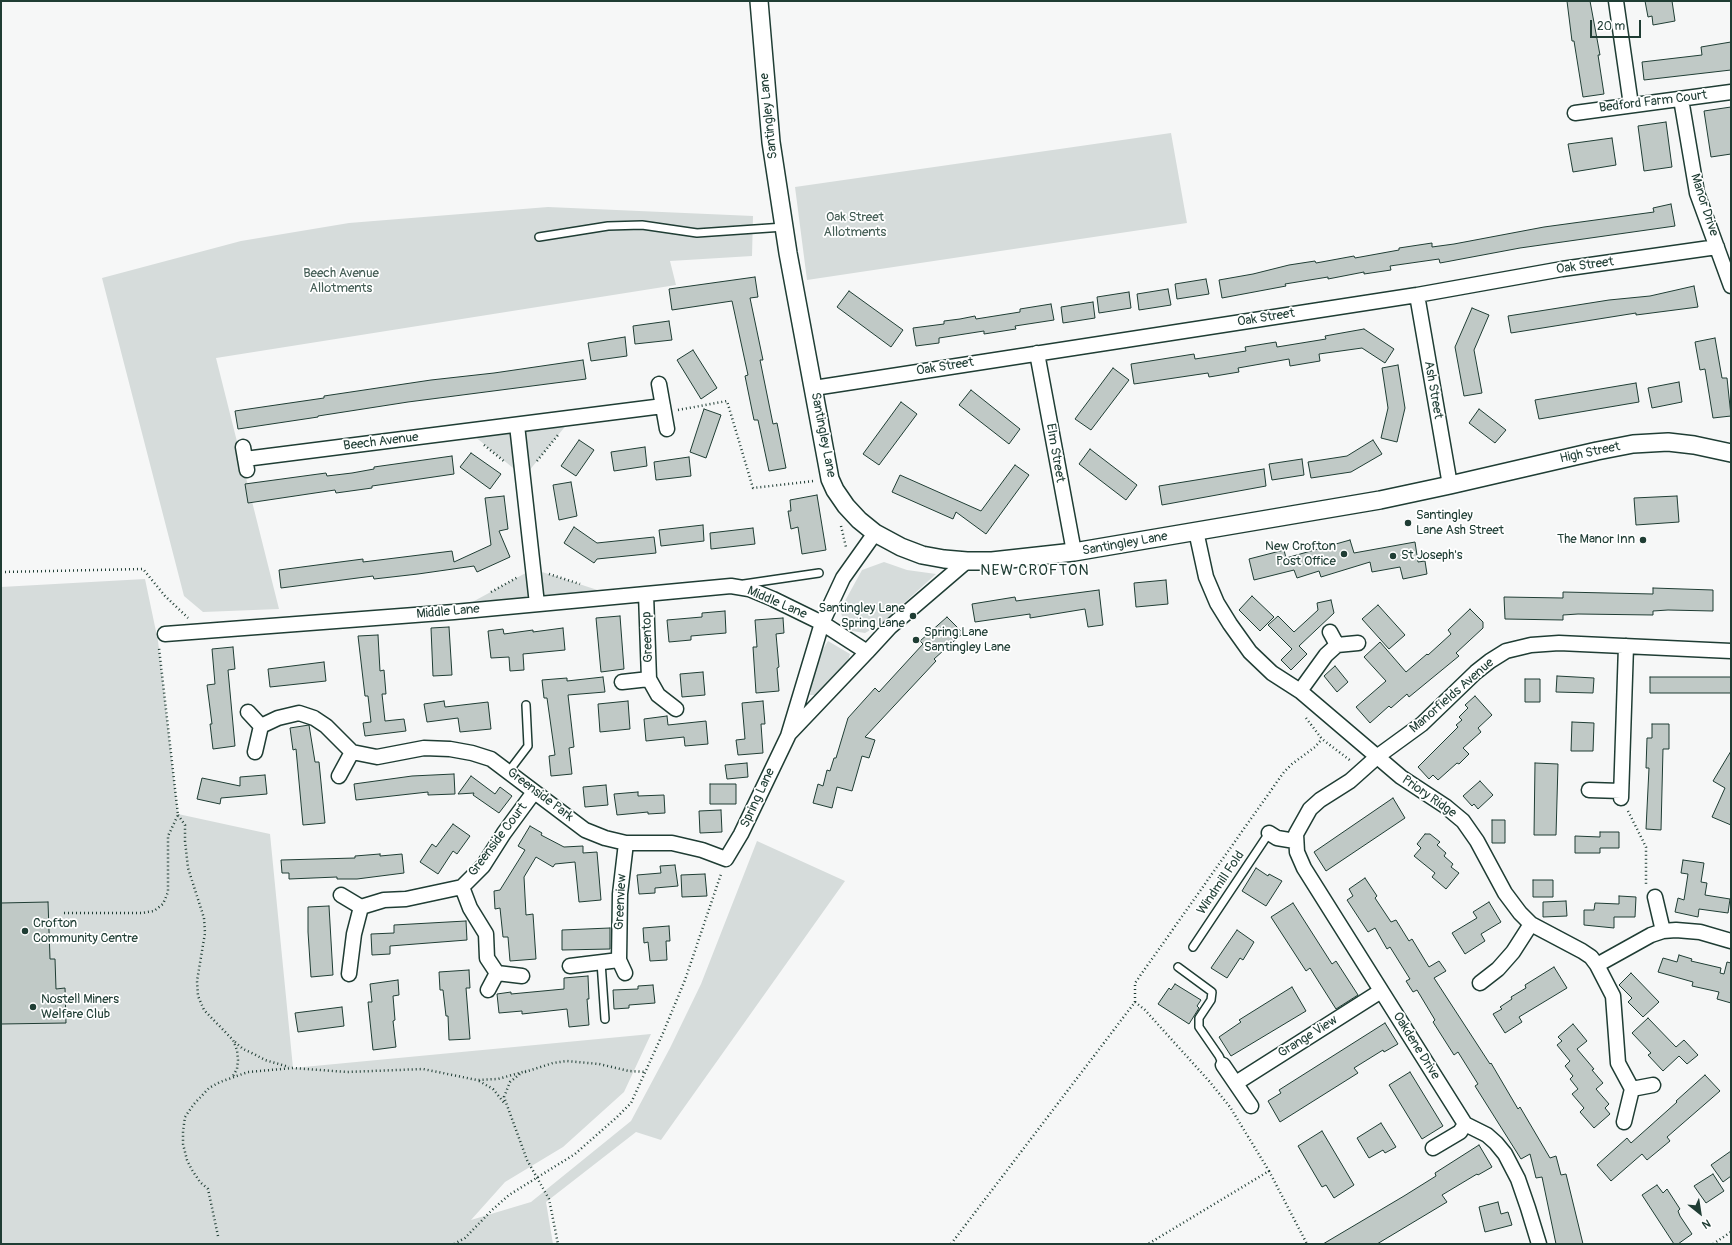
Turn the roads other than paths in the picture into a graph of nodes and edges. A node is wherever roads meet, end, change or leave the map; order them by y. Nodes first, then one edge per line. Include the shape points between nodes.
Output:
1 (759, 1) edge
2 (1616, 1) edge
3 (1731, 92) edge
4 (1681, 99) junction
5 (1630, 105) junction
6 (1575, 113) dead end
7 (784, 227) junction
8 (539, 237) dead end
9 (1717, 247) junction
10 (1731, 286) edge
11 (1416, 295) junction
12 (1037, 353) junction
13 (659, 384) dead end
14 (814, 388) junction
15 (664, 409) junction
16 (517, 425) junction
17 (667, 429) dead end
18 (1731, 453) edge
19 (245, 459) dead end
20 (1450, 485) junction
21 (1196, 531) junction
22 (876, 533) junction
23 (1074, 552) junction
24 (967, 561) junction
25 (819, 572) dead end
26 (731, 586) junction
27 (646, 594) junction
28 (537, 604) junction
29 (822, 623) junction
30 (1330, 632) dead end
31 (165, 634) road end
32 (1358, 643) dead end
33 (1337, 645) junction
34 (1626, 646) junction
35 (1731, 651) edge
36 (867, 652) junction
37 (649, 679) junction
38 (622, 682) dead end
39 (1300, 691) junction
40 (526, 705) dead end
41 (676, 708) dead end
42 (248, 712) dead end
43 (261, 726) junction
44 (788, 736) junction
45 (255, 752) dead end
46 (352, 752) junction
47 (1378, 756) junction
48 (509, 771) junction
49 (339, 776) dead end
50 (1589, 790) dead end
51 (534, 792) junction
52 (1269, 833) joint
53 (1296, 841) junction
54 (626, 844) junction
55 (726, 859) joint
56 (462, 888) junction
57 (340, 895) dead end
58 (1655, 897) road end
59 (361, 907) junction
60 (1531, 924) junction
61 (1663, 931) junction
62 (1731, 941) edge
63 (1193, 947) dead end
64 (619, 960) junction
65 (601, 962) junction
66 (1597, 965) junction
67 (570, 966) dead end
68 (1178, 967) dead end
69 (497, 973) junction
70 (349, 974) dead end
71 (625, 974) dead end
72 (522, 976) dead end
73 (1480, 984) dead end
74 (488, 990) dead end
75 (1381, 991) junction
76 (605, 1019) dead end
77 (1223, 1065) joint
78 (1236, 1083) junction
79 (1653, 1085) dead end
80 (1632, 1089) junction
81 (1251, 1106) dead end
82 (1624, 1122) dead end
83 (1465, 1124) junction
84 (1433, 1148) dead end
85 (1539, 1244) edge

1 - 7 street, Santingley Lane via 771,142
2 - 5 street
3 - 4 street, Bedford Farm Court
4 - 5 street, Bedford Farm Court
4 - 9 street, Manor Drive via 1697,193
5 - 6 street, Bedford Farm Court
7 - 8 lane via 697,232 642,224 608,226
7 - 14 street, Santingley Lane
9 - 10 street, Manor Drive
9 - 11 street, Oak Street via 1562,269
11 - 12 street, Oak Street
11 - 20 street, Ash Street
12 - 14 street, Oak Street
12 - 23 street, Elm Street
13 - 15 street
14 - 22 street, Santingley Lane via 830,479 846,506
15 - 16 street, Beech Avenue
15 - 17 street
16 - 19 street, Beech Avenue
16 - 28 street
18 - 20 street, High Street via 1668,442 1633,444
20 - 21 street, Santingley Lane via 1380,500
21 - 23 street, Santingley Lane
21 - 39 street, Priory Ridge via 1206,577 1230,624 1250,652 1272,673
22 - 24 street, Santingley Lane via 922,555
22 - 29 street, Spring Lane via 843,578
23 - 24 street, Santingley Lane via 992,561
24 - 36 street, Spring Lane via 890,627
25 - 26 lane, Middle Lane
26 - 27 street, Middle Lane
26 - 29 street, Middle Lane via 749,589 774,599
27 - 28 street, Middle Lane
27 - 37 street, Greentop
28 - 31 street, Middle Lane
29 - 36 street
29 - 44 street, Spring Lane
30 - 33 street
32 - 33 street
33 - 39 street via 1326,655
34 - 35 street, Manorfields Avenue
34 - 47 street, Manorfields Avenue via 1559,643 1531,645 1506,651 1476,672 1422,724
34 - 50 street via 1621,794
36 - 44 street, Spring Lane
37 - 38 street, Greentop
37 - 41 street, Greentop via 658,695
39 - 47 street, Priory Ridge
40 - 48 lane via 528,746
42 - 43 street
43 - 45 street
43 - 46 street via 278,718 299,713 314,718 326,726
44 - 55 street, Spring Lane via 741,834
46 - 48 street, Greenside Park via 377,757 424,748 450,749 491,759
46 - 49 street
47 - 53 street via 1350,781 1310,809 1296,834
47 - 60 street, Priory Ridge via 1411,785 1445,806 1463,821 1477,841 1505,893
48 - 51 street, Greenside Park
51 - 54 street, Greenside Park via 585,830
51 - 56 street, Greenside Court via 483,866
52 - 53 street via 1277,838
52 - 63 lane, Windmill Fold
53 - 75 street, Oakdene Drive via 1297,852 1304,868
54 - 55 street, Greenside Park via 672,843
54 - 64 street, Greenview via 620,894
56 - 59 street, Greenside Court via 406,899 384,900
56 - 69 street, Greenside Court via 470,908 486,934 487,958
57 - 59 street
58 - 61 street
59 - 70 street via 354,934
60 - 66 street, Priory Ridge via 1582,950
60 - 73 street via 1513,952
61 - 62 street via 1700,932
61 - 66 street via 1650,935
64 - 65 street
64 - 71 street, Greenview
65 - 67 street
65 - 76 lane
66 - 80 street, Priory Ridge via 1613,996 1618,1063
68 - 77 lane via 1212,992 1199,1026
69 - 72 street
69 - 74 street
75 - 78 street, Grange View
75 - 83 street, Oakdene Drive
77 - 78 street
78 - 81 street
79 - 80 street
80 - 82 street
83 - 84 street via 1460,1132
83 - 85 street via 1487,1135 1505,1154 1518,1179

